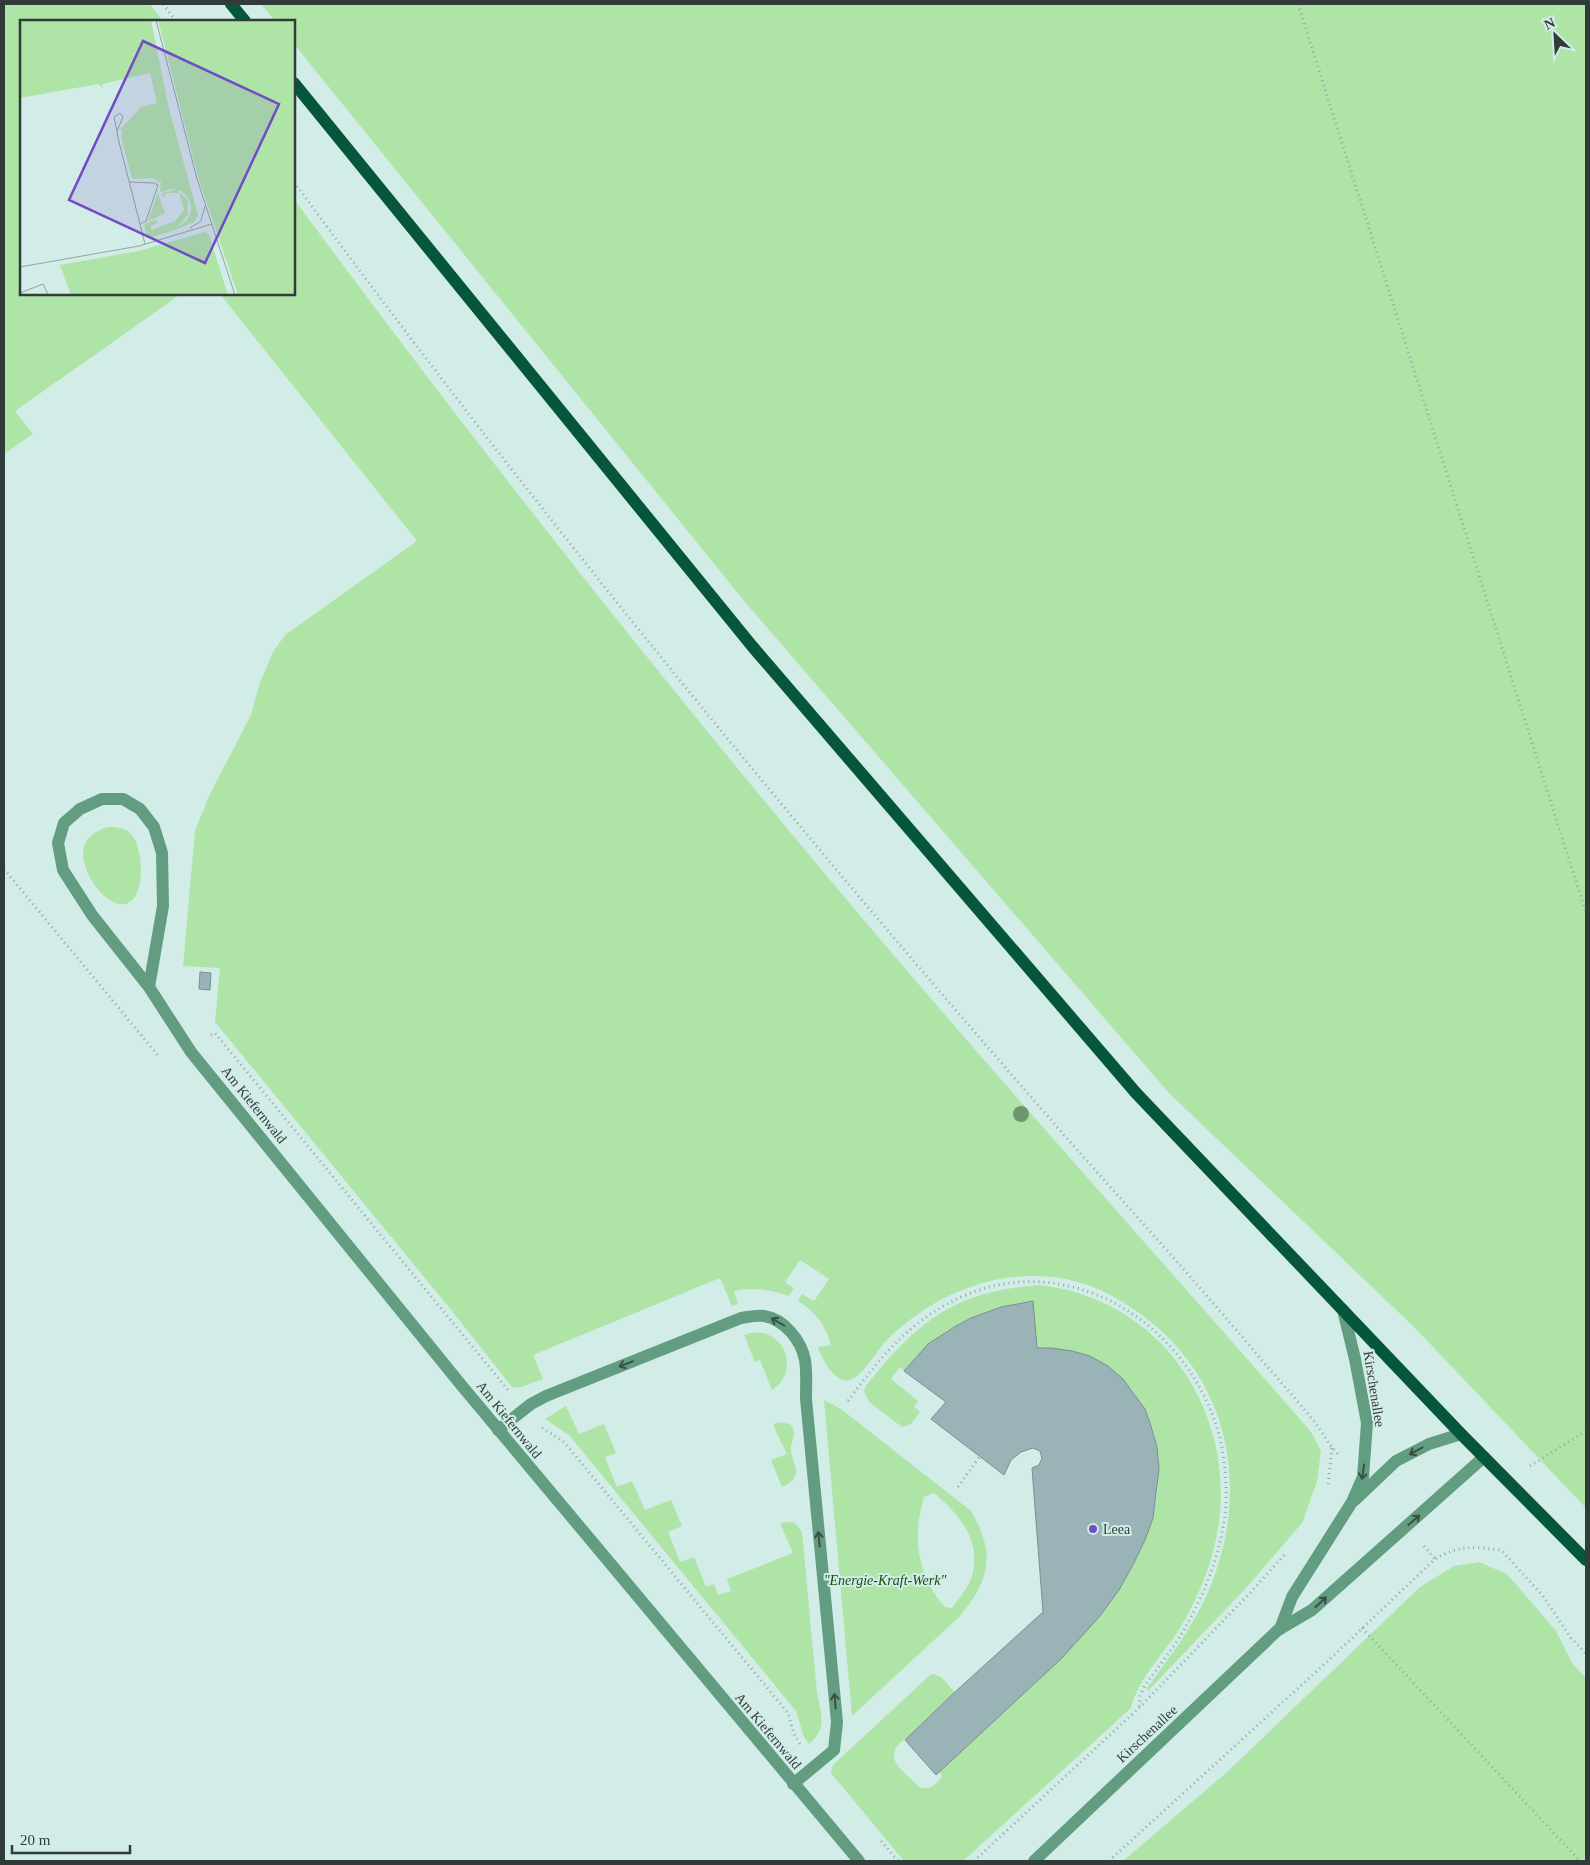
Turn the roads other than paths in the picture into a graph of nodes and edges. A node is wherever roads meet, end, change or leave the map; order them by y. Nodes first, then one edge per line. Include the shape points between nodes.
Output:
1 (231, 4) edge
2 (244, 20) edge
3 (295, 84) edge
4 (149, 987) junction
5 (1342, 1310) junction
6 (498, 1430) junction
7 (1461, 1434) junction
8 (1484, 1457) junction
9 (1352, 1502) junction
10 (1586, 1560) edge
11 (1280, 1629) junction
12 (793, 1784) junction
13 (859, 1861) edge
14 (1034, 1861) edge

1 - 2 main road
3 - 5 main road via 752,646 1136,1093
4 - 4 street, Am Kiefernwald via 163,906 162,853 154,827 140,809 123,799 102,799 80,809 64,823 58,843 63,870 92,915
4 - 6 street, Am Kiefernwald via 191,1052
5 - 7 main road
5 -> 9 street, Kirschenallee via 1367,1423 1363,1477
6 - 12 street, Am Kiefernwald
12 -> 6 street via 834,1750 836,1722 805,1360 792,1334 773,1318 741,1318 546,1396 530,1404
7 - 8 main road
7 -> 9 street, Kirschenallee via 1429,1444 1396,1461
8 - 10 main road
11 -> 8 street, Kirschenallee via 1312,1610
9 - 11 street, Kirschenallee via 1292,1596
11 - 14 street, Kirschenallee
12 - 13 street, Am Kiefernwald

